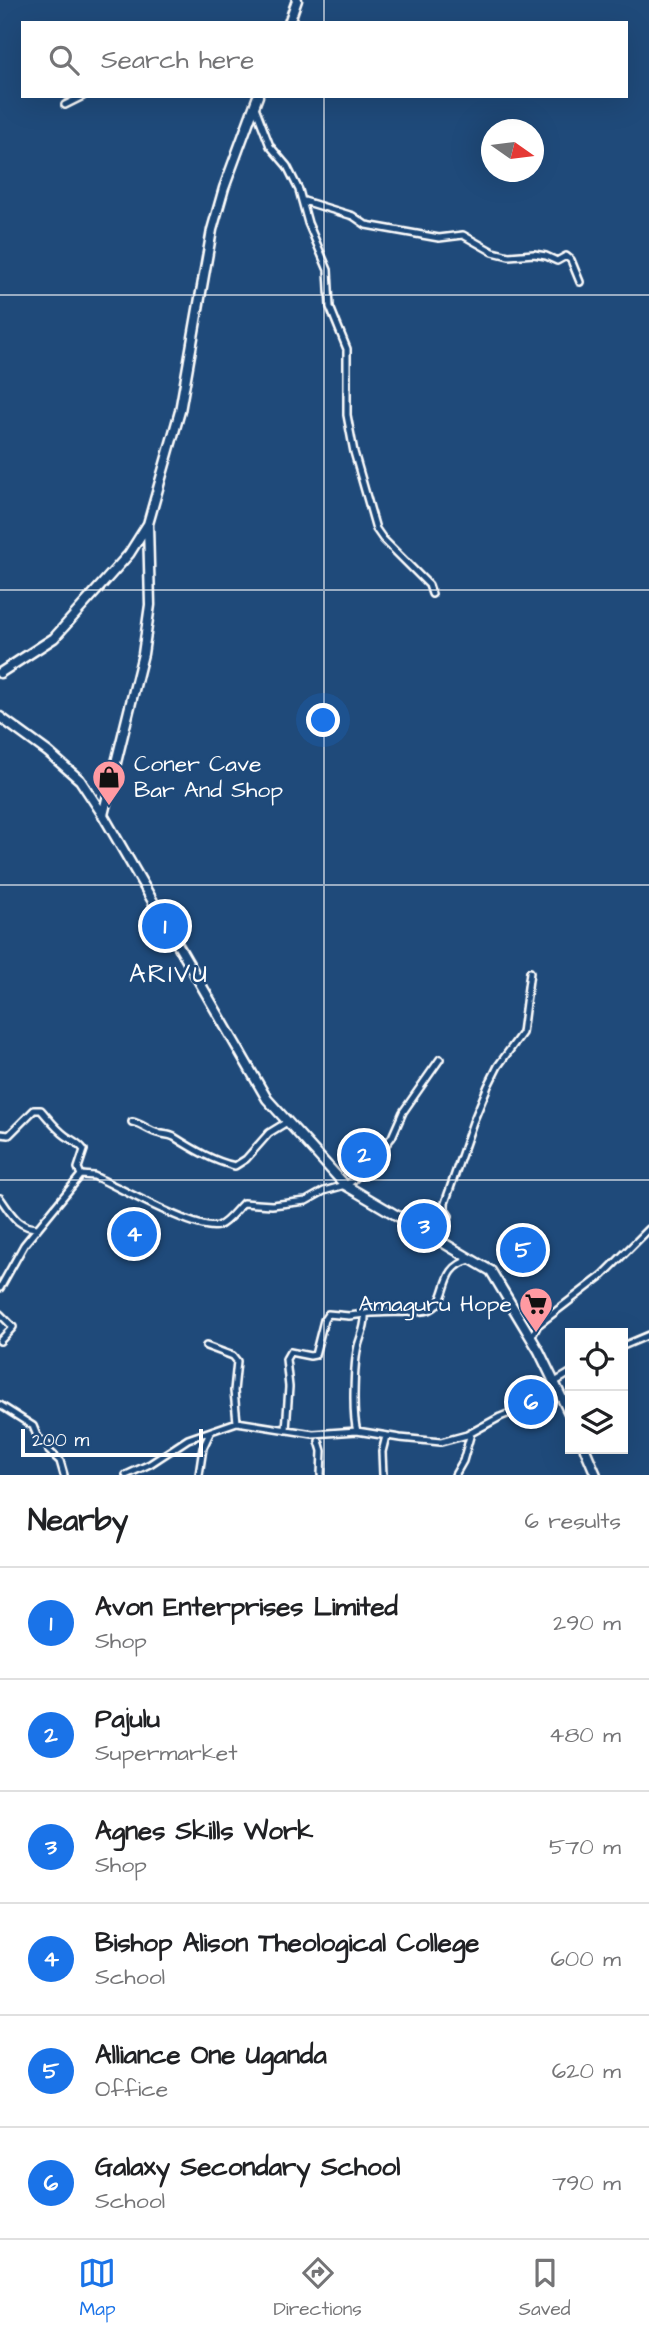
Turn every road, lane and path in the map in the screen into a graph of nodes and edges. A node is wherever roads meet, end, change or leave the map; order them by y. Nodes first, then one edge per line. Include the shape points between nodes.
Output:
1 (297, 0) edge
2 (290, 21) edge
3 (79, 98) edge
4 (257, 98) edge
5 (65, 105) dead end
6 (254, 107) junction
7 (304, 201) junction
8 (580, 282) dead end
9 (148, 524) junction
10 (432, 594) dead end
11 (0, 673) edge
12 (0, 717) edge
13 (103, 815) junction
14 (530, 972) dead end
15 (440, 1059) dead end
16 (132, 1122) dead end
17 (287, 1122) junction
18 (0, 1134) edge
19 (81, 1175) junction
20 (345, 1185) junction
21 (0, 1198) edge
22 (38, 1228) junction
23 (649, 1229) edge
24 (439, 1239) junction
25 (473, 1259) junction
26 (2, 1278) edge
27 (0, 1288) edge
28 (0, 1314) edge
29 (365, 1314) junction
30 (649, 1335) edge
31 (531, 1338) junction
32 (0, 1342) edge
33 (628, 1344) edge
34 (206, 1346) dead end
35 (565, 1376) edge
36 (555, 1382) junction
37 (565, 1404) edge
38 (0, 1405) edge
39 (237, 1422) junction
40 (286, 1430) junction
41 (357, 1431) junction
42 (209, 1433) junction
43 (471, 1433) junction
44 (386, 1436) junction
45 (319, 1441) dead end
46 (587, 1454) edge
47 (64, 1475) edge
48 (126, 1475) edge
49 (199, 1475) edge
50 (321, 1475) edge
51 (383, 1475) edge
52 (455, 1475) edge
53 (596, 1475) edge

1 - 2 street
3 - 5 street
4 - 6 street
6 - 7 street via 270,146 287,166
6 - 9 street via 212,229 180,411
7 - 8 street via 379,228 439,238 463,235 509,256 534,254 557,261 566,256
7 - 10 street via 327,270 330,307 347,349 347,415 376,529 429,585
9 - 11 street via 129,554 54,638
9 - 13 street via 150,605 144,654
12 - 13 street via 80,780
13 - 17 street via 262,1092
14 - 24 street via 524,1028 498,1066 473,1122 445,1203 449,1216
15 - 20 street via 403,1112 393,1137
16 - 17 street via 235,1166
17 - 20 street
18 - 19 street via 9,1135 34,1110 41,1110 84,1150 78,1168
19 - 20 street via 213,1226 243,1203 272,1206 306,1201
19 - 22 street
20 - 24 street
21 - 22 street via 19,1223
22 - 26 street
23 - 31 street via 603,1275 538,1325
24 - 25 street
25 - 29 street via 458,1264 448,1275 432,1309
25 - 31 street via 492,1272
26 - 27 street
28 - 32 street via 13,1327
29 - 40 street via 328,1314 315,1355 290,1352 286,1359
29 - 41 street via 357,1350
30 - 33 street
31 - 36 street
34 - 39 street via 237,1361
35 - 36 street
36 - 37 street
36 - 43 street via 551,1396
38 - 47 street via 33,1426 60,1461
39 - 40 street
39 - 42 street
40 - 41 street via 321,1434
41 - 44 street
42 - 48 street via 188,1439
42 - 49 street
43 - 44 street via 441,1442
43 - 52 street
44 - 51 street
45 - 50 street
46 - 53 street

